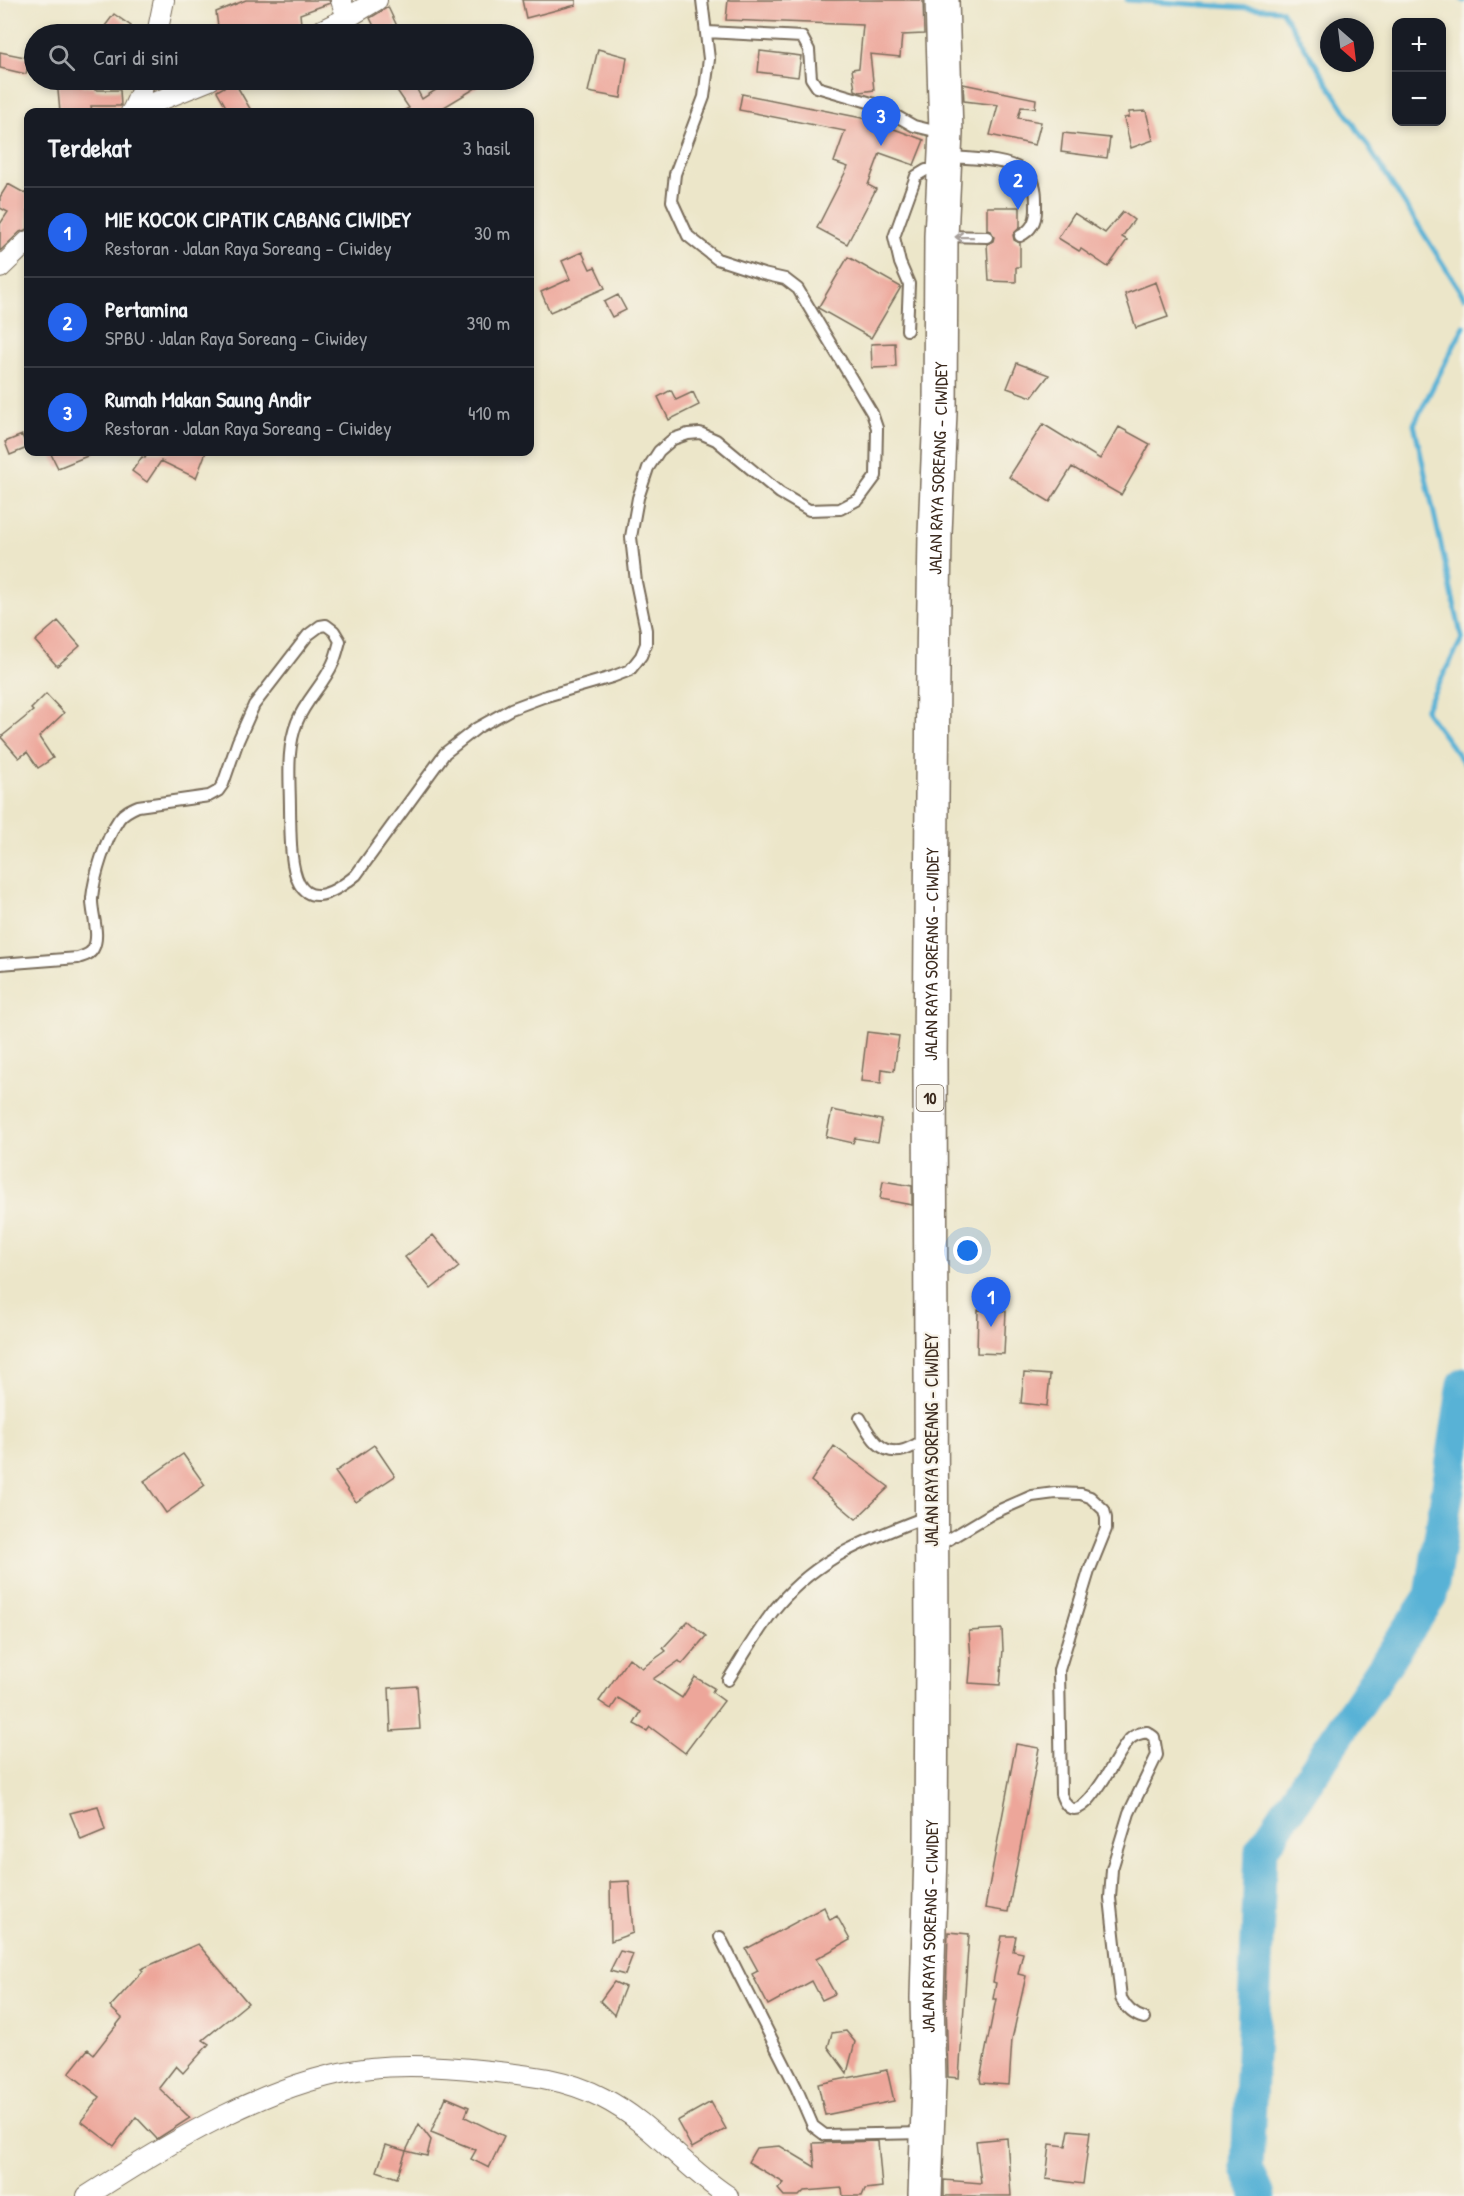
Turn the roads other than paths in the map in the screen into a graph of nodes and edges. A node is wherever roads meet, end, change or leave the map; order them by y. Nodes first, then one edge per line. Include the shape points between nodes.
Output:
1 (164, 0) edge
2 (377, 0) edge
3 (702, 0) edge
4 (942, 0) edge
5 (344, 9) edge
6 (159, 24) edge
7 (326, 24) edge
8 (707, 32) junction
9 (141, 90) edge
10 (185, 90) edge
11 (133, 108) edge
12 (141, 108) edge
13 (945, 153) junction
14 (941, 236) junction
15 (1020, 236) dead end
16 (987, 237) dead end
17 (24, 245) edge
18 (0, 268) edge
19 (907, 330) dead end
20 (0, 964) edge
21 (860, 1418) dead end
22 (932, 1437) junction
23 (931, 1515) junction
24 (931, 1550) junction
25 (728, 1680) dead end
26 (720, 1937) dead end
27 (1144, 2018) dead end
28 (928, 2133) junction
29 (87, 2196) edge
30 (728, 2196) edge
31 (925, 2196) edge

1 - 6 street
2 - 5 street
3 - 8 lane
4 - 13 highway, JALAN RAYA SOREANG - CIWIDEY / 10
5 - 7 street
8 - 13 lane via 802,37 809,50 811,78 817,87 875,104 914,126
8 - 20 lane via 709,59 704,97 675,174 672,201 688,236 717,259 785,279 798,289 878,428 876,476 859,499 840,509 809,510 780,493 716,440 700,433 673,439 648,468 631,537 646,630 646,644 636,663 630,670 612,677 511,709 477,728 445,753 356,875 340,888 314,895 296,879 291,852 289,751 297,721 334,663 340,641 326,625 320,626 308,635 254,705 218,791 208,796 138,806 120,817 95,880 94,949 78,958
9 - 11 street
10 - 12 street
13 - 14 highway, JALAN RAYA SOREANG - CIWIDEY / 10
13 - 15 lane via 1023,170 1032,179 1036,213 1027,233
13 - 19 lane via 916,176 894,237 909,285
16 -> 14 lane
14 - 22 highway, JALAN RAYA SOREANG - CIWIDEY / 10 via 940,412 934,534 930,1062
17 - 18 street
21 - 22 lane via 872,1439 890,1450 902,1451
22 - 23 highway, JALAN RAYA SOREANG - CIWIDEY / 10
23 - 24 highway, JALAN RAYA SOREANG - CIWIDEY / 10
23 - 25 lane via 858,1543 814,1570 779,1604
24 - 27 lane via 993,1513 1032,1496 1081,1494 1104,1510 1106,1529 1059,1670 1061,1794 1071,1809 1085,1805 1129,1739 1147,1732 1154,1737 1156,1755 1129,1813 1112,1869 1110,1898 1121,1998 1124,2006
24 - 28 highway, JALAN RAYA SOREANG - CIWIDEY / 10
26 - 28 lane via 818,2131 825,2135
28 - 31 highway, JALAN RAYA SOREANG - CIWIDEY / 10
29 - 30 street via 217,2119 287,2087 371,2068 407,2067 507,2073 549,2078 580,2087 636,2118

